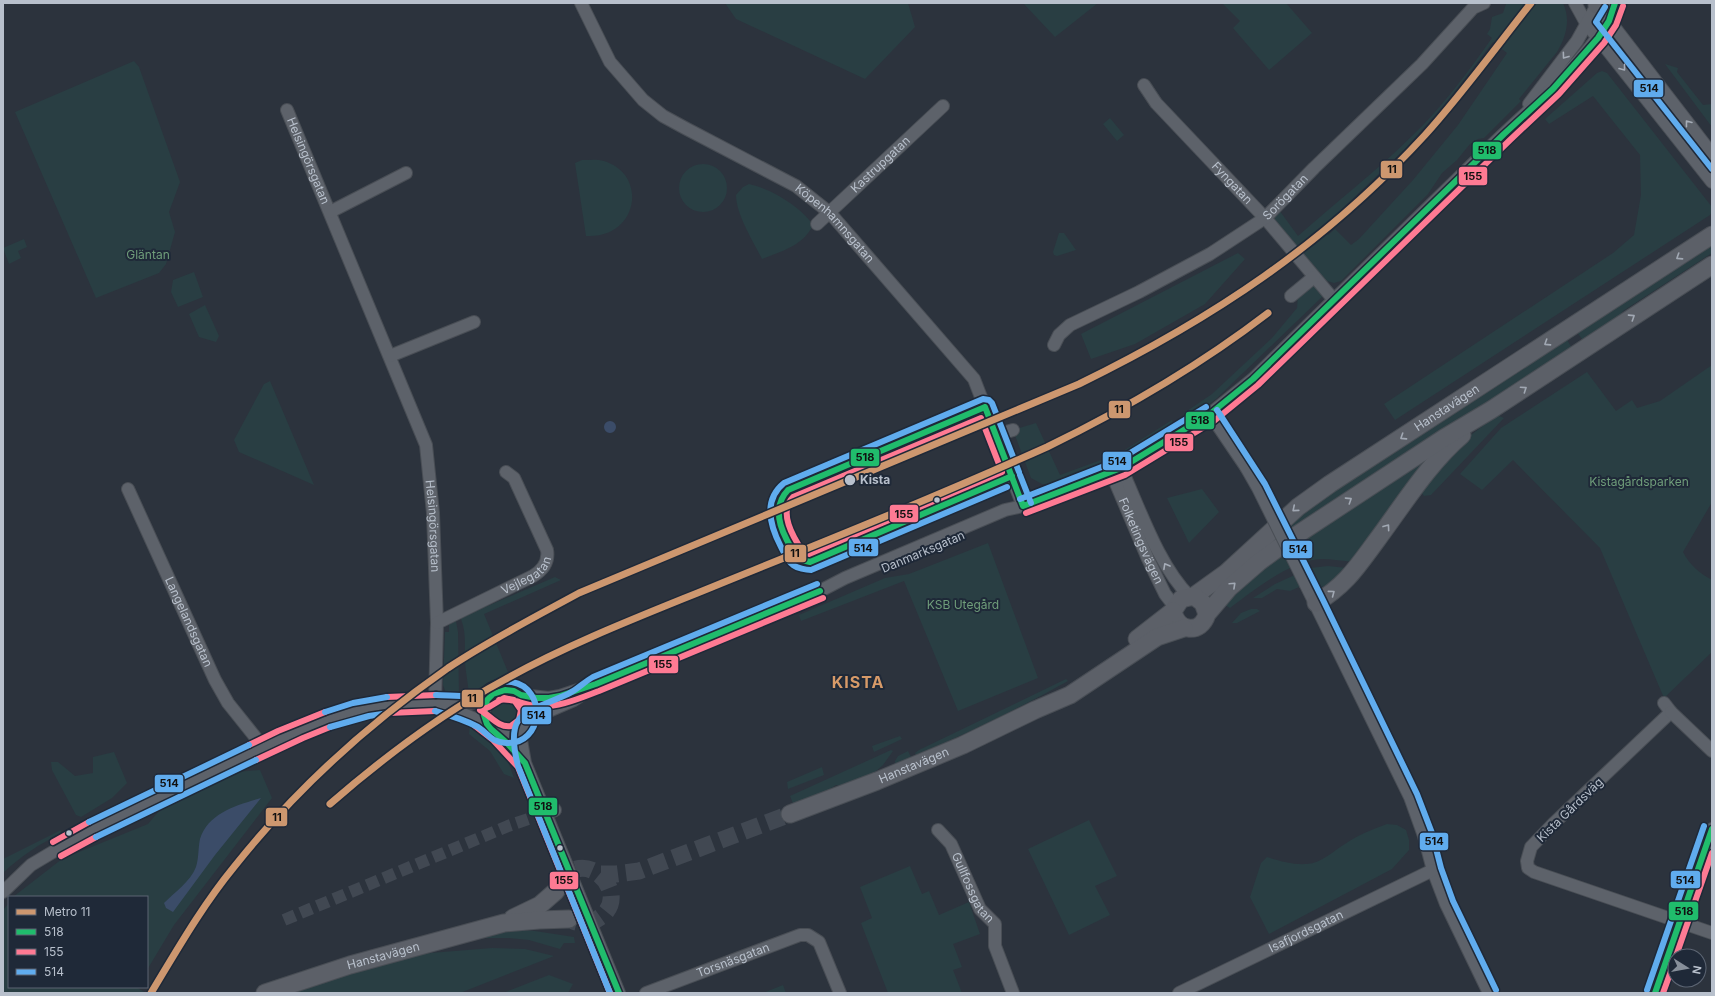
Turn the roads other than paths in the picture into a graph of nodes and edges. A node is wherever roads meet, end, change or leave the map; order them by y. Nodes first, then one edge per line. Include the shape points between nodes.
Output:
1 (581, 3) edge
2 (1484, 3) edge
3 (1575, 3) edge
4 (1615, 3) edge
5 (1597, 4) edge
6 (1609, 21) junction
7 (1586, 23) junction
8 (1598, 38) junction
9 (1144, 84) dead end
10 (943, 106) dead end
11 (287, 110) dead end
12 (1508, 130) junction
13 (1712, 154) edge
14 (406, 173) dead end
15 (1712, 182) edge
16 (330, 212) junction
17 (830, 213) junction
18 (1265, 218) junction
19 (818, 224) dead end
20 (1712, 235) edge
21 (1712, 265) edge
22 (1314, 277) junction
23 (1291, 296) dead end
24 (1334, 300) junction
25 (474, 322) dead end
26 (1568, 330) junction
27 (1054, 345) dead end
28 (1581, 351) junction
29 (390, 356) junction
30 (1491, 410) junction
31 (1210, 414) junction
32 (1013, 430) dead end
33 (996, 435) junction
34 (1116, 470) junction
35 (506, 472) dead end
36 (128, 489) dead end
37 (1023, 506) junction
38 (1192, 597) junction
39 (793, 601) tunnel mouth
40 (1316, 603) junction
41 (1174, 609) junction
42 (1207, 614) junction
43 (437, 623) junction
44 (1184, 628) junction
45 (633, 668) tunnel mouth
46 (596, 684) junction
47 (521, 695) junction
48 (487, 700) junction
49 (435, 703) junction
50 (1035, 710) junction
51 (487, 724) junction
52 (525, 724) junction
53 (498, 734) junction
54 (261, 748) junction
55 (1712, 751) edge
56 (524, 764) junction
57 (790, 814) tunnel mouth
58 (1712, 829) edge
59 (938, 830) dead end
60 (1433, 870) junction
61 (3, 892) edge
62 (1680, 921) junction
63 (504, 923) junction
64 (1712, 933) edge
65 (265, 993) edge
66 (619, 993) edge
67 (646, 993) edge
68 (840, 993) edge
69 (1013, 993) edge
70 (1180, 993) edge
71 (1489, 993) edge
72 (1655, 993) edge

1 - 17 street, Köpenhamnsgatan via 610,62 643,100 663,116 796,186
2 - 18 street, Sorögatan via 1473,8 1422,64
3 - 7 street
4 - 6 main road
5 - 6 street
5 - 7 street, Danmarksgatan
6 - 8 street, Danmarksgatan
13 -> 6 street
7 - 8 street
7 -> 12 street, Danmarksgatan via 1577,40
8 - 12 street, Danmarksgatan via 1553,89
8 -> 15 street
9 - 18 street, Fyngatan via 1156,103
10 - 17 street, Kastrupgatan
11 - 16 street, Helsingörsgatan
12 - 24 street, Danmarksgatan
14 - 16 street, Helsingörsgatan
16 - 29 street, Helsingörsgatan
17 - 19 street, Kastrupgatan
17 - 33 street, Köpenhamnsgatan via 974,379
18 - 22 street, Fyngatan
18 - 27 street, Sorögatan via 1210,254 1070,325 1059,335
20 -> 26 main road, Hanstavägen
28 -> 21 main road, Hanstavägen
22 - 23 street
22 - 24 street, Fyngatan
24 - 31 street, Danmarksgatan via 1253,379
25 - 29 street
26 - 28 main road
26 -> 38 main road, Hanstavägen via 1330,484 1298,507 1226,573
30 -> 28 main road, Hanstavägen
29 - 43 street, Helsingörsgatan via 426,445 433,513
40 -> 30 main road via 1346,581 1450,445
42 -> 30 main road, Hanstavägen via 1229,588 1283,544
31 - 34 street, Danmarksgatan
31 - 40 street, bridge via 1258,488
32 - 33 street
33 - 37 street, Köpenhamnsgatan
34 - 37 street, Danmarksgatan
38 -> 34 street, Folketingsvägen via 1177,584 1165,565
34 - 41 street, Folketingsvägen via 1161,587
35 - 43 street, Vejlegatan via 514,478 547,550 544,567 533,576
36 - 54 street, Langelandsgatan via 215,680 228,703
37 - 39 street, Danmarksgatan via 1005,510
38 - 41 main road, Hanstavägen via 1181,599
38 - 42 main road via 1203,603
40 - 60 street via 1410,797
41 - 44 main road via 1177,621
41 - 50 main road, Hanstavägen via 1120,652 1047,698
42 - 44 main road, Hanstavägen via 1206,619 1196,628
43 - 49 street, Helsingörsgatan
44 - 50 main road, Hanstavägen via 1158,637 1070,695
45 - 46 street
46 - 47 street via 549,698
46 - 52 street via 574,700
47 - 48 street via 505,690
47 - 52 street via 530,708
48 - 49 street via 470,703
48 - 51 street via 484,715
49 - 51 street
49 - 54 street via 372,707 337,716
50 - 57 main road, Hanstavägen via 963,745
51 - 53 street
52 - 53 street via 518,733
52 - 56 street via 521,740
53 - 56 street
54 - 61 street via 83,834 31,865
55 - 62 street, Kista Gårdsväg via 1668,708 1531,847 1527,861 1528,868 1534,872
56 - 66 street
58 - 62 street
59 - 69 street, Gullfossgatan via 952,844 980,909 995,924 995,946
60 - 70 street, Isafjordsgatan
60 - 71 street via 1446,904
62 - 64 street, Kista Gårdsväg
62 - 72 street
63 - 63 main road, Hanstavägen via 540,905 557,889 556,901 559,910 571,920
63 - 65 main road, Hanstavägen via 350,965
67 - 68 street, Torsnäsgatan via 800,935 808,935 819,942

